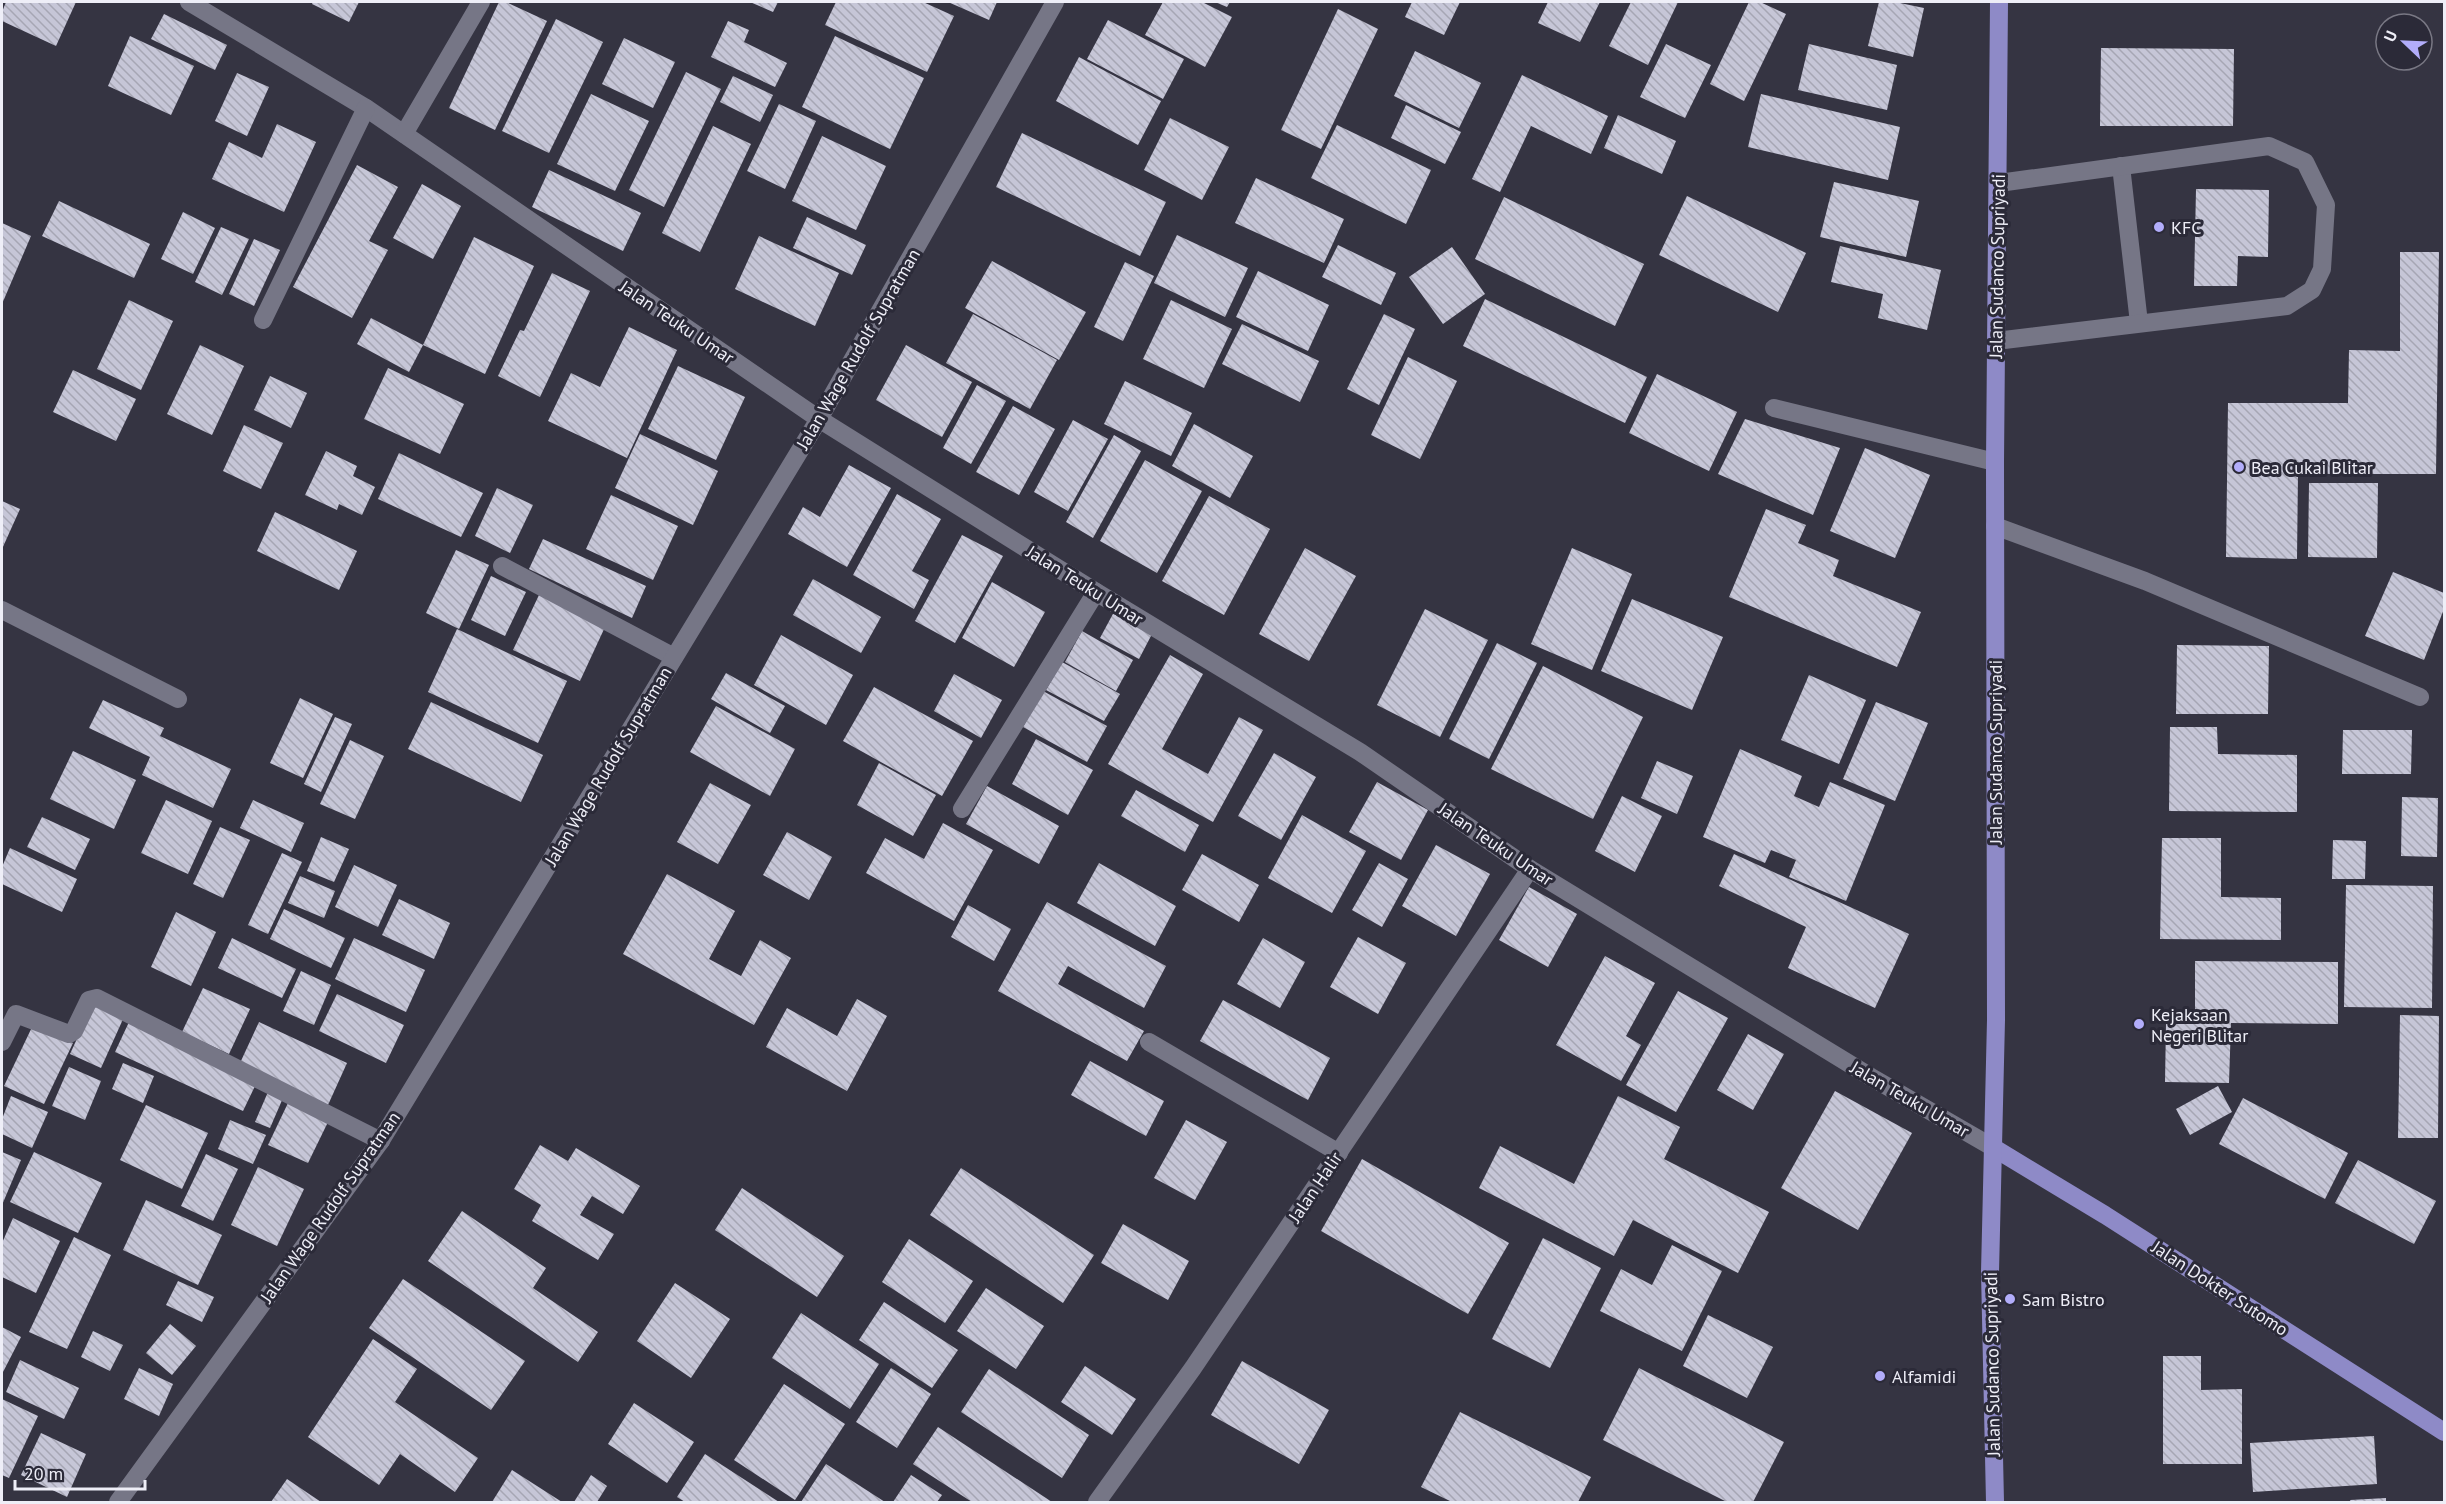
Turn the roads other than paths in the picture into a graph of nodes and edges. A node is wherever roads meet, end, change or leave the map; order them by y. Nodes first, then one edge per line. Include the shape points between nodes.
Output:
1 (189, 2) edge
2 (481, 2) edge
3 (1055, 2) edge
4 (1999, 2) edge
5 (366, 108) junction
6 (404, 134) junction
7 (2121, 166) junction
8 (1999, 183) junction
9 (263, 320) dead end
10 (2139, 323) junction
11 (1996, 341) junction
12 (1774, 408) dead end
13 (819, 419) junction
14 (1995, 462) junction
15 (1995, 526) junction
16 (502, 566) dead end
17 (1095, 592) junction
18 (2, 610) edge
19 (674, 657) junction
20 (2420, 697) dead end
21 (178, 699) dead end
22 (962, 808) dead end
23 (1530, 869) junction
24 (2, 1042) edge
25 (1149, 1042) dead end
26 (381, 1141) junction
27 (1994, 1148) junction
28 (1339, 1153) junction
29 (2445, 1432) edge
30 (118, 1503) edge
31 (1097, 1503) edge
32 (1995, 1503) edge

1 - 5 street, Jalan Teuku Umar
2 - 6 street
3 - 13 street, Jalan Wage Rudolf Supratman
4 - 8 main road, Jalan Sudanco Supriyadi
5 - 6 street, Jalan Teuku Umar
5 - 9 street
6 - 13 street, Jalan Teuku Umar
7 - 8 street
7 - 10 street
7 - 10 street via 2269,146 2305,162 2326,205 2322,269 2312,290 2287,306
8 - 11 main road, Jalan Sudanco Supriyadi
10 - 11 street
11 - 14 main road, Jalan Sudanco Supriyadi
12 - 14 street
13 - 17 street, Jalan Teuku Umar
13 - 19 street, Jalan Wage Rudolf Supratman
14 - 15 main road, Jalan Sudanco Supriyadi
15 - 20 street via 2145,581
15 - 27 main road, Jalan Sudanco Supriyadi
16 - 19 street
17 - 22 street
17 - 23 street, Jalan Teuku Umar via 1360,752
18 - 21 street
19 - 26 street, Jalan Wage Rudolf Supratman
23 - 27 street, Jalan Teuku Umar
23 - 28 street, Jalan Halir
24 - 26 street via 16,1014 69,1034 89,1000 97,998
25 - 28 street
26 - 30 street, Jalan Wage Rudolf Supratman
27 - 29 main road, Jalan Dokter Sutomo
27 - 32 main road, Jalan Sudanco Supriyadi via 1990,1272
28 - 31 street, Jalan Halir

